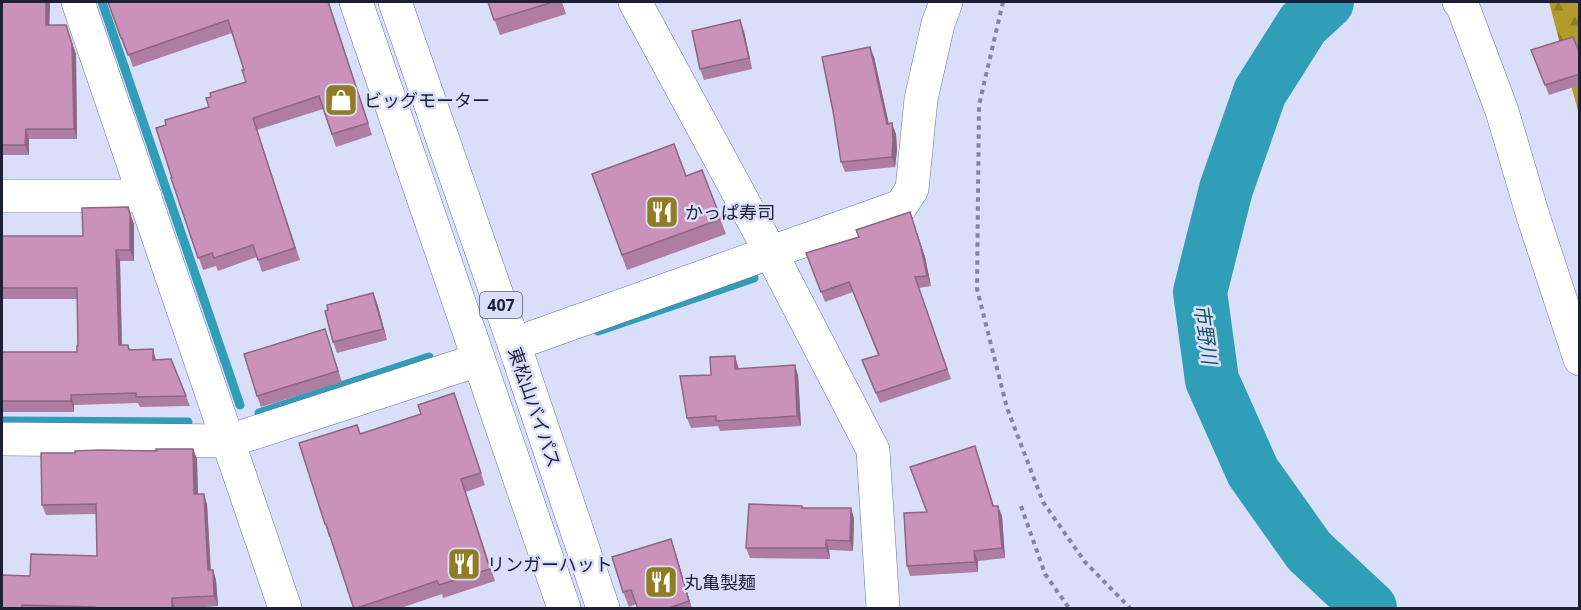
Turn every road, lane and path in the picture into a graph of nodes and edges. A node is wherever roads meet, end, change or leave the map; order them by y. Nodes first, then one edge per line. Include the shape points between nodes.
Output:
1 (78, 2) edge
2 (356, 2) edge
3 (395, 2) edge
4 (635, 2) edge
5 (946, 2) edge
6 (1003, 2) edge
7 (1464, 4) edge
8 (2, 196) edge
9 (145, 196) junction
10 (771, 253) junction
11 (514, 344) junction
12 (1580, 358) edge
13 (478, 360) junction
14 (2, 440) edge
15 (229, 441) junction
16 (1021, 506) dead end
17 (285, 609) edge
18 (564, 609) edge
19 (603, 609) edge
20 (883, 609) edge
21 (1069, 609) edge
22 (1130, 609) edge

1 - 9 main road
2 - 13 main road, 407
3 - 11 main road, 東松山バイパス / 407
4 - 10 main road
5 - 10 main road via 921,99 912,189 901,206
6 - 22 path via 979,105 977,290 1007,408 1043,502 1085,562
7 - 12 main road
8 - 9 main road
9 - 15 main road
10 - 11 main road
10 - 20 main road via 873,450
11 - 19 main road, 東松山バイパス / 407
13 - 15 main road
13 - 18 main road, 407
14 - 15 main road
15 - 17 main road
16 - 21 path via 1045,574

